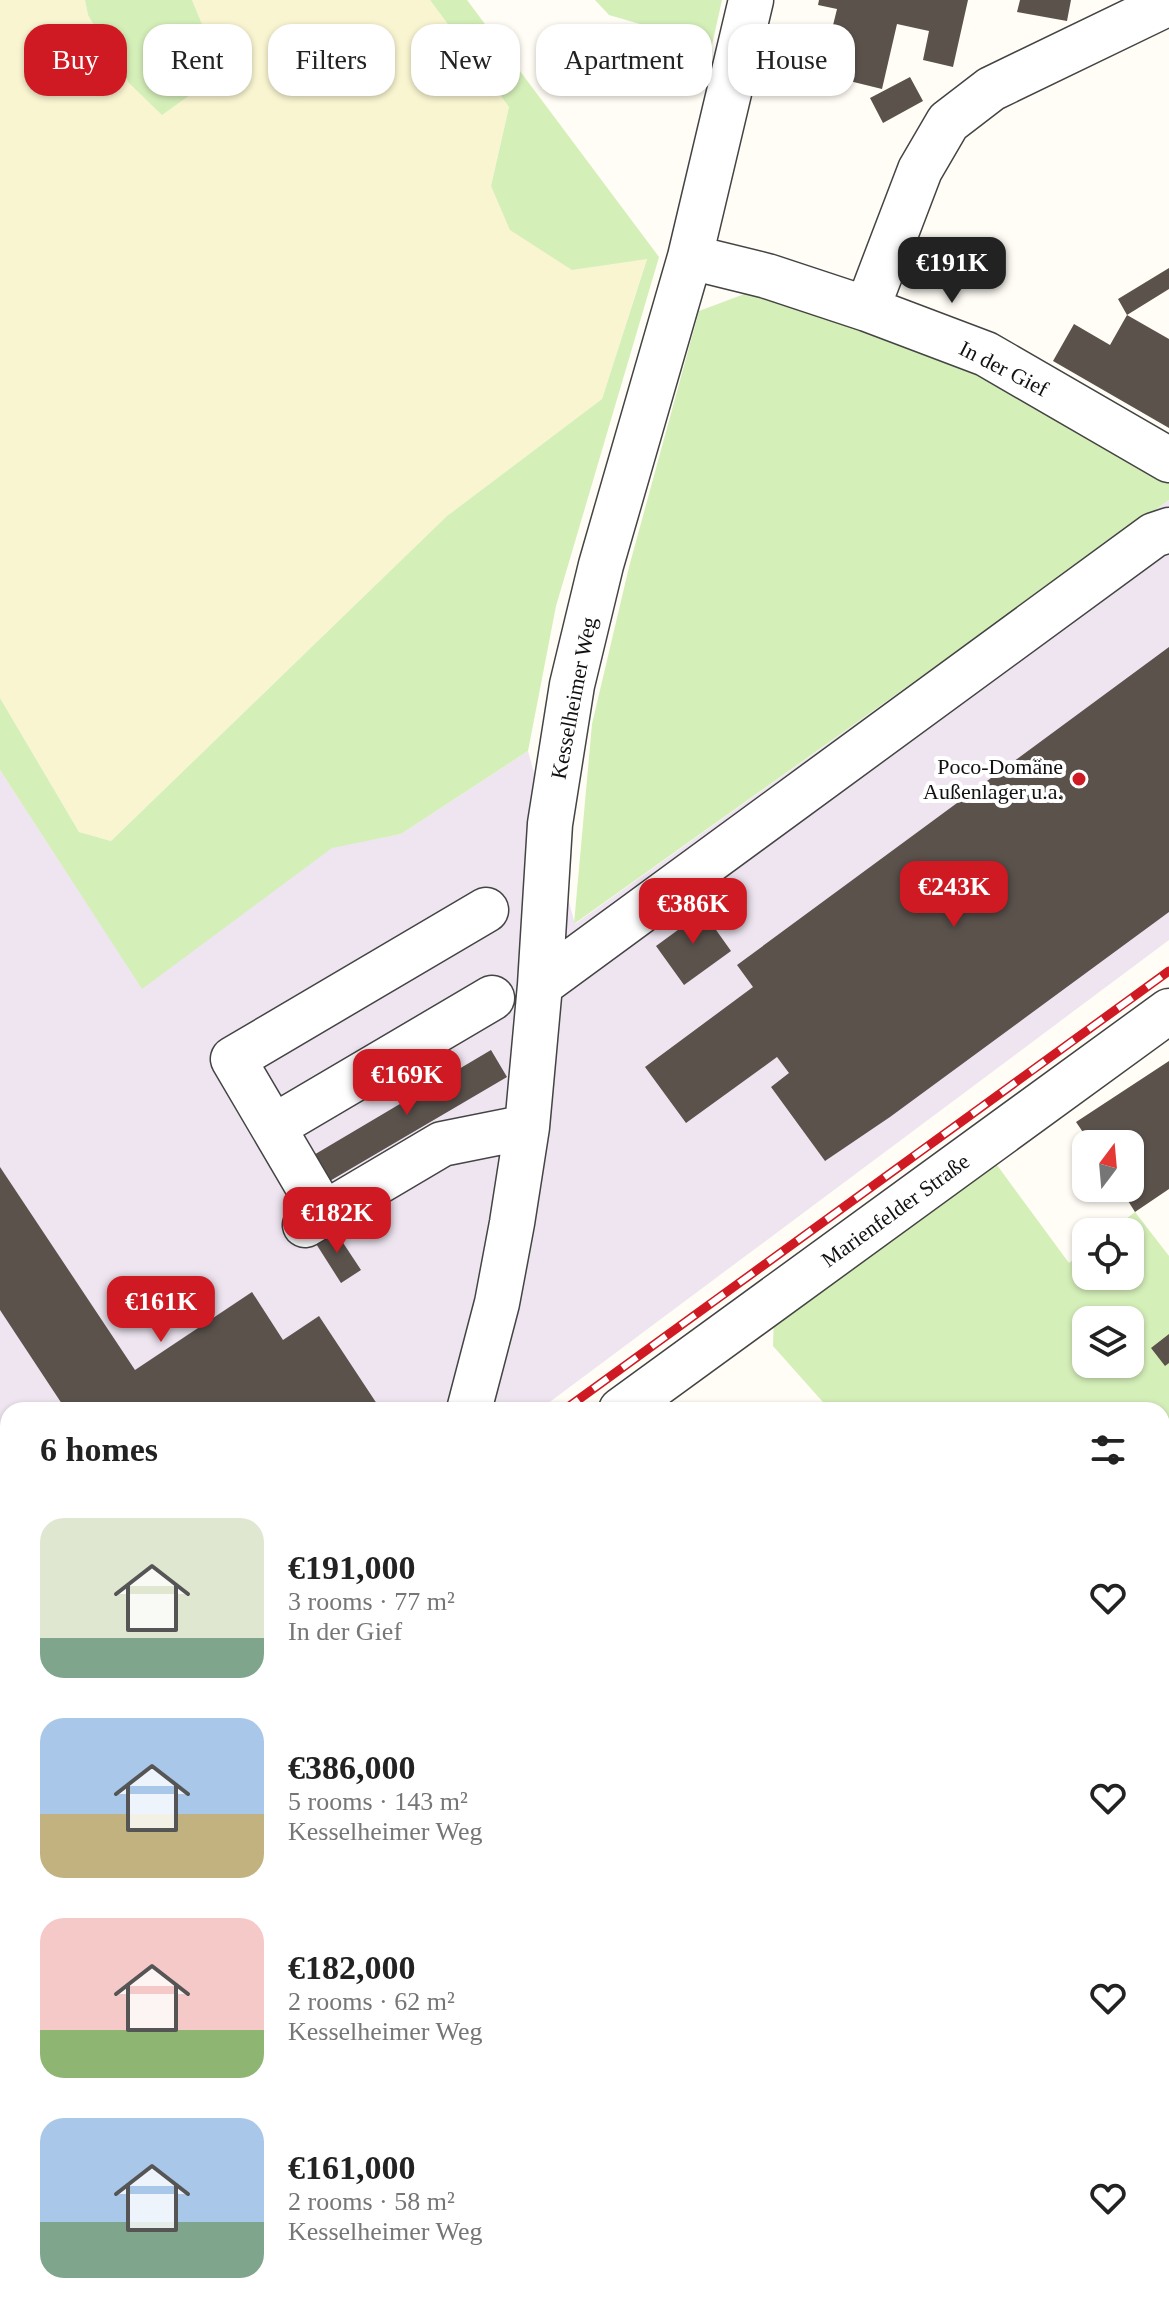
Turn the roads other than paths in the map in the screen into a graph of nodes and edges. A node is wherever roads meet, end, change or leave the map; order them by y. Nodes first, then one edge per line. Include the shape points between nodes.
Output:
1 (751, 0) edge
2 (1169, 3) edge
3 (690, 257) junction
4 (867, 309) junction
5 (1169, 460) edge
6 (1169, 530) edge
7 (486, 910) dead end
8 (540, 985) junction
9 (492, 998) dead end
10 (1169, 1011) edge
11 (273, 1127) junction
12 (527, 1127) junction
13 (471, 1402) edge
14 (632, 1402) edge

1 - 3 street, Kesselheimer Weg
2 - 4 street via 991,89 948,122 920,170
3 - 4 street, In der Gief
3 - 8 street, Kesselheimer Weg via 572,685 550,824
4 - 5 street, In der Gief via 986,354
6 - 8 street via 1154,535
7 - 11 street via 233,1059
8 - 12 street, Kesselheimer Weg
9 - 11 street
10 - 14 street, Marienfelder Straße
11 - 12 street via 314,1220 442,1144
12 - 13 street, Kesselheimer Weg via 497,1303

